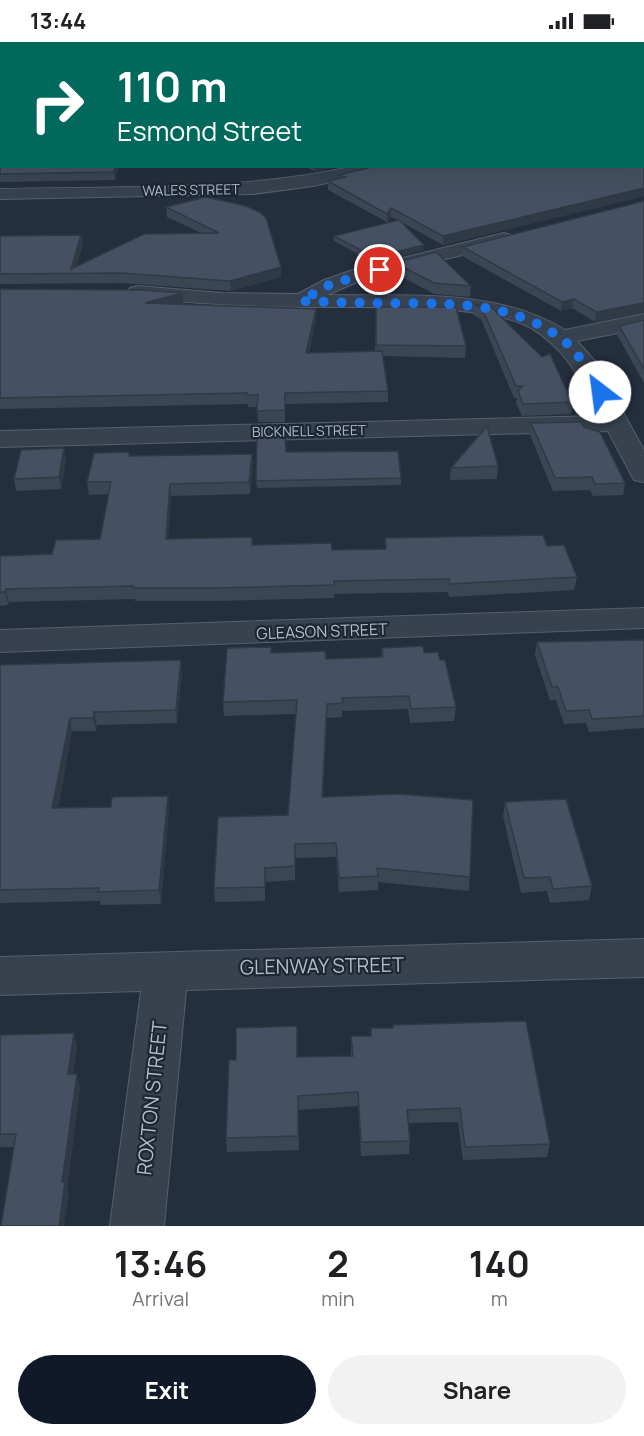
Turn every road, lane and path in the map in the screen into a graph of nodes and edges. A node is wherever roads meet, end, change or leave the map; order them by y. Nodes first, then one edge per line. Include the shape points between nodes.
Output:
1 (371, 168) edge
2 (0, 194) edge
3 (523, 234) edge
4 (112, 291) edge
5 (301, 301) junction
6 (644, 321) edge
7 (561, 338) junction
8 (618, 423) junction
9 (0, 439) edge
10 (644, 473) edge
11 (644, 618) edge
12 (0, 642) edge
13 (644, 958) edge
14 (166, 970) junction
15 (0, 976) edge
16 (137, 1226) edge

1 - 2 street, WALES STREET via 286,186 147,195
3 - 5 street via 357,275
4 - 5 street
5 - 7 street via 477,306 536,322
6 - 7 street
7 - 8 street via 582,360
8 - 9 street, BICKNELL STREET
8 - 10 street
11 - 12 street, GLEASON STREET
13 - 14 street, GLENWAY STREET
14 - 15 street, GLENWAY STREET
14 - 16 street, ROXTON STREET

